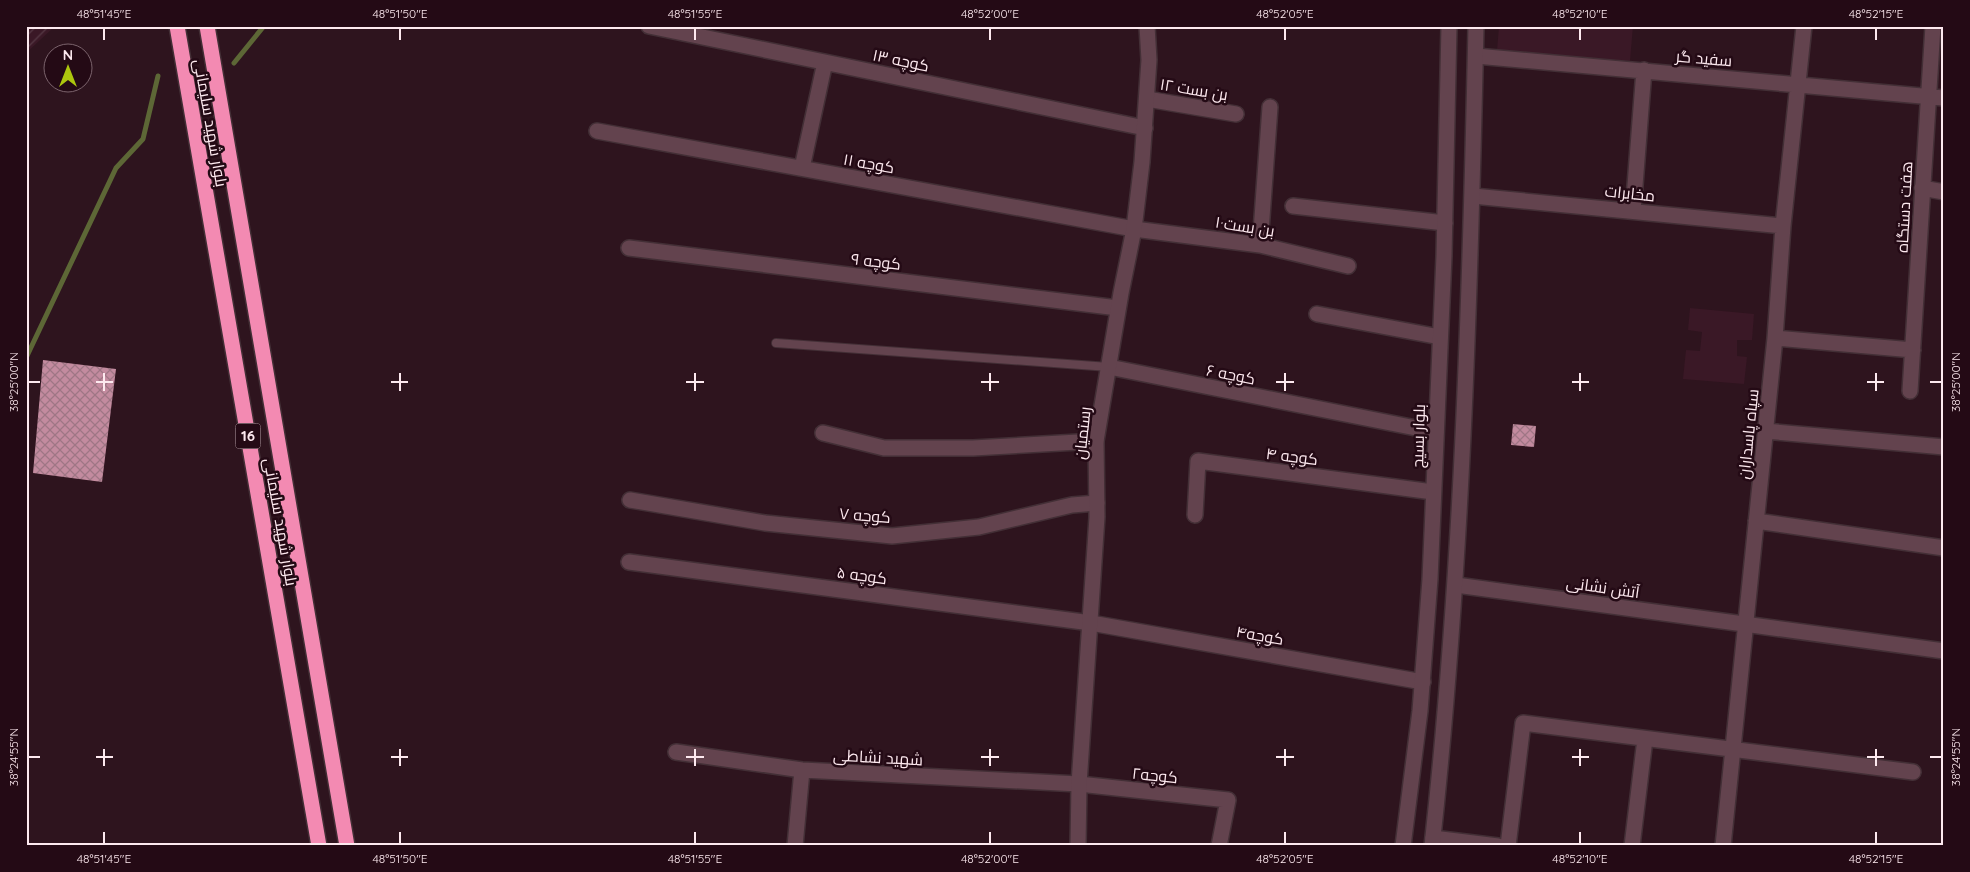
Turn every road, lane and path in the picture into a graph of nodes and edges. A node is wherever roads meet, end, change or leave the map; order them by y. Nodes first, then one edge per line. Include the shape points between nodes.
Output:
1 (176, 26) edge
2 (207, 26) edge
3 (650, 26) edge
4 (1147, 26) edge
5 (1449, 26) edge
6 (1476, 26) edge
7 (1804, 26) edge
8 (1936, 32) edge
9 (1448, 54) junction
10 (1476, 56) junction
11 (825, 62) junction
12 (1644, 70) junction
13 (1799, 84) junction
14 (1928, 95) junction
15 (1944, 98) edge
16 (1147, 99) junction
17 (1270, 107) dead end
18 (1236, 114) dead end
19 (1145, 128) junction
20 (597, 131) dead end
21 (802, 168) junction
22 (1922, 188) junction
23 (1944, 192) edge
24 (1472, 196) junction
25 (1293, 206) dead end
26 (1633, 211) junction
27 (1445, 223) junction
28 (1784, 226) junction
29 (1134, 228) junction
30 (1260, 245) junction
31 (629, 248) dead end
32 (1348, 266) dead end
33 (1118, 308) junction
34 (1317, 314) dead end
35 (1440, 337) junction
36 (1775, 338) junction
37 (776, 343) dead end
38 (1913, 350) junction
39 (1109, 367) junction
40 (1910, 391) dead end
41 (1765, 431) junction
42 (1436, 432) junction
43 (823, 433) dead end
44 (1096, 441) junction
45 (1944, 447) edge
46 (1433, 492) junction
47 (630, 500) dead end
48 (1096, 503) junction
49 (1195, 515) dead end
50 (1756, 521) junction
51 (1944, 548) edge
52 (628, 562) dead end
53 (1430, 579) junction
54 (1456, 585) junction
55 (1091, 623) junction
56 (1745, 624) junction
57 (1944, 651) edge
58 (1423, 682) junction
59 (1645, 739) junction
60 (1732, 749) junction
61 (676, 752) dead end
62 (802, 770) junction
63 (1913, 772) dead end
64 (1079, 784) junction
65 (1433, 842) edge
66 (319, 846) edge
67 (346, 846) edge
68 (794, 846) edge
69 (1078, 846) edge
70 (1219, 846) edge
71 (1403, 846) edge
72 (1498, 846) edge
73 (1508, 846) edge
74 (1632, 846) edge
75 (1723, 846) edge

1 - 66 highway, بلوار شهید سلیمانی / 16
2 - 67 highway, بلوار شهید سلیمانی / 16
3 - 11 street, کوچه ۱۳
4 - 16 street, رستمیان via 1150,60
5 - 9 street, بلوار بسیج
6 - 10 street
7 - 13 street, سپاه پاسداران
8 - 14 street, هفت دستگاه
9 - 10 street, سفید گر
9 - 27 street, بلوار بسیج
10 - 12 street, سفید گر
10 - 24 street
11 - 19 street, کوچه ۱۳
11 - 21 street
12 - 13 street, سفید گر
12 - 26 street
13 - 14 street, سفید گر
13 - 28 street, سپاه پاسداران
14 - 15 street, سفید گر
14 - 22 street, هفت دستگاه
16 - 18 street, بن بست ۱۲
16 - 19 street, رستمیان
17 - 30 street
19 - 29 street, رستمیان
20 - 21 street, کوچه ۱۱
21 - 29 street, کوچه ۱۱
22 - 23 street
22 - 38 street, هفت دستگاه
24 - 26 street, مخابرات
24 - 54 street
25 - 27 street
26 - 28 street, مخابرات
27 - 35 street, بلوار بسیج
28 - 36 street, سپاه پاسداران
29 - 30 street, بن بست۱۰
29 - 33 street, رستمیان
30 - 32 street, بن بست۱۰
31 - 33 street, کوچه ۹
33 - 39 street, رستمیان
34 - 35 street
35 - 42 street, بلوار بسیج
36 - 38 street
36 - 41 street, سپاه پاسداران
37 - 39 lane
38 - 40 street, هفت دستگاه
39 - 42 street, کوچه ۶
39 - 44 street, رستمیان
41 - 45 street
41 - 50 street, سپاه پاسداران
42 - 46 street, بلوار بسیج
43 - 44 street via 884,448 973,448
44 - 48 street, رستمیان
46 - 49 street, کوچه ۴ via 1198,461
46 - 53 street, بلوار بسیج
47 - 48 street, کوچه ۷ via 765,523 892,536 979,526 1072,505
48 - 55 street, رستمیان
50 - 51 street
50 - 56 street, سپاه پاسداران
52 - 55 street, کوچه ۵
53 - 54 street, آتش نشانی
53 - 58 street, بلوار بسیج
54 - 56 street, آتش نشانی
54 - 65 street
55 - 58 street, کوچه۴
55 - 64 street, رستمیان
56 - 57 street, آتش نشانی
56 - 60 street, سپاه پاسداران
58 - 71 street, بلوار بسیج
59 - 60 street
59 - 73 street via 1523,723
59 - 74 street
60 - 63 street
60 - 75 street, سپاه پاسداران
61 - 62 street, شهید نشاطی
62 - 64 street, شهید نشاطی
62 - 68 street
64 - 69 street, رستمیان
64 - 70 street, کوچه۲ via 1228,800
65 - 72 street

